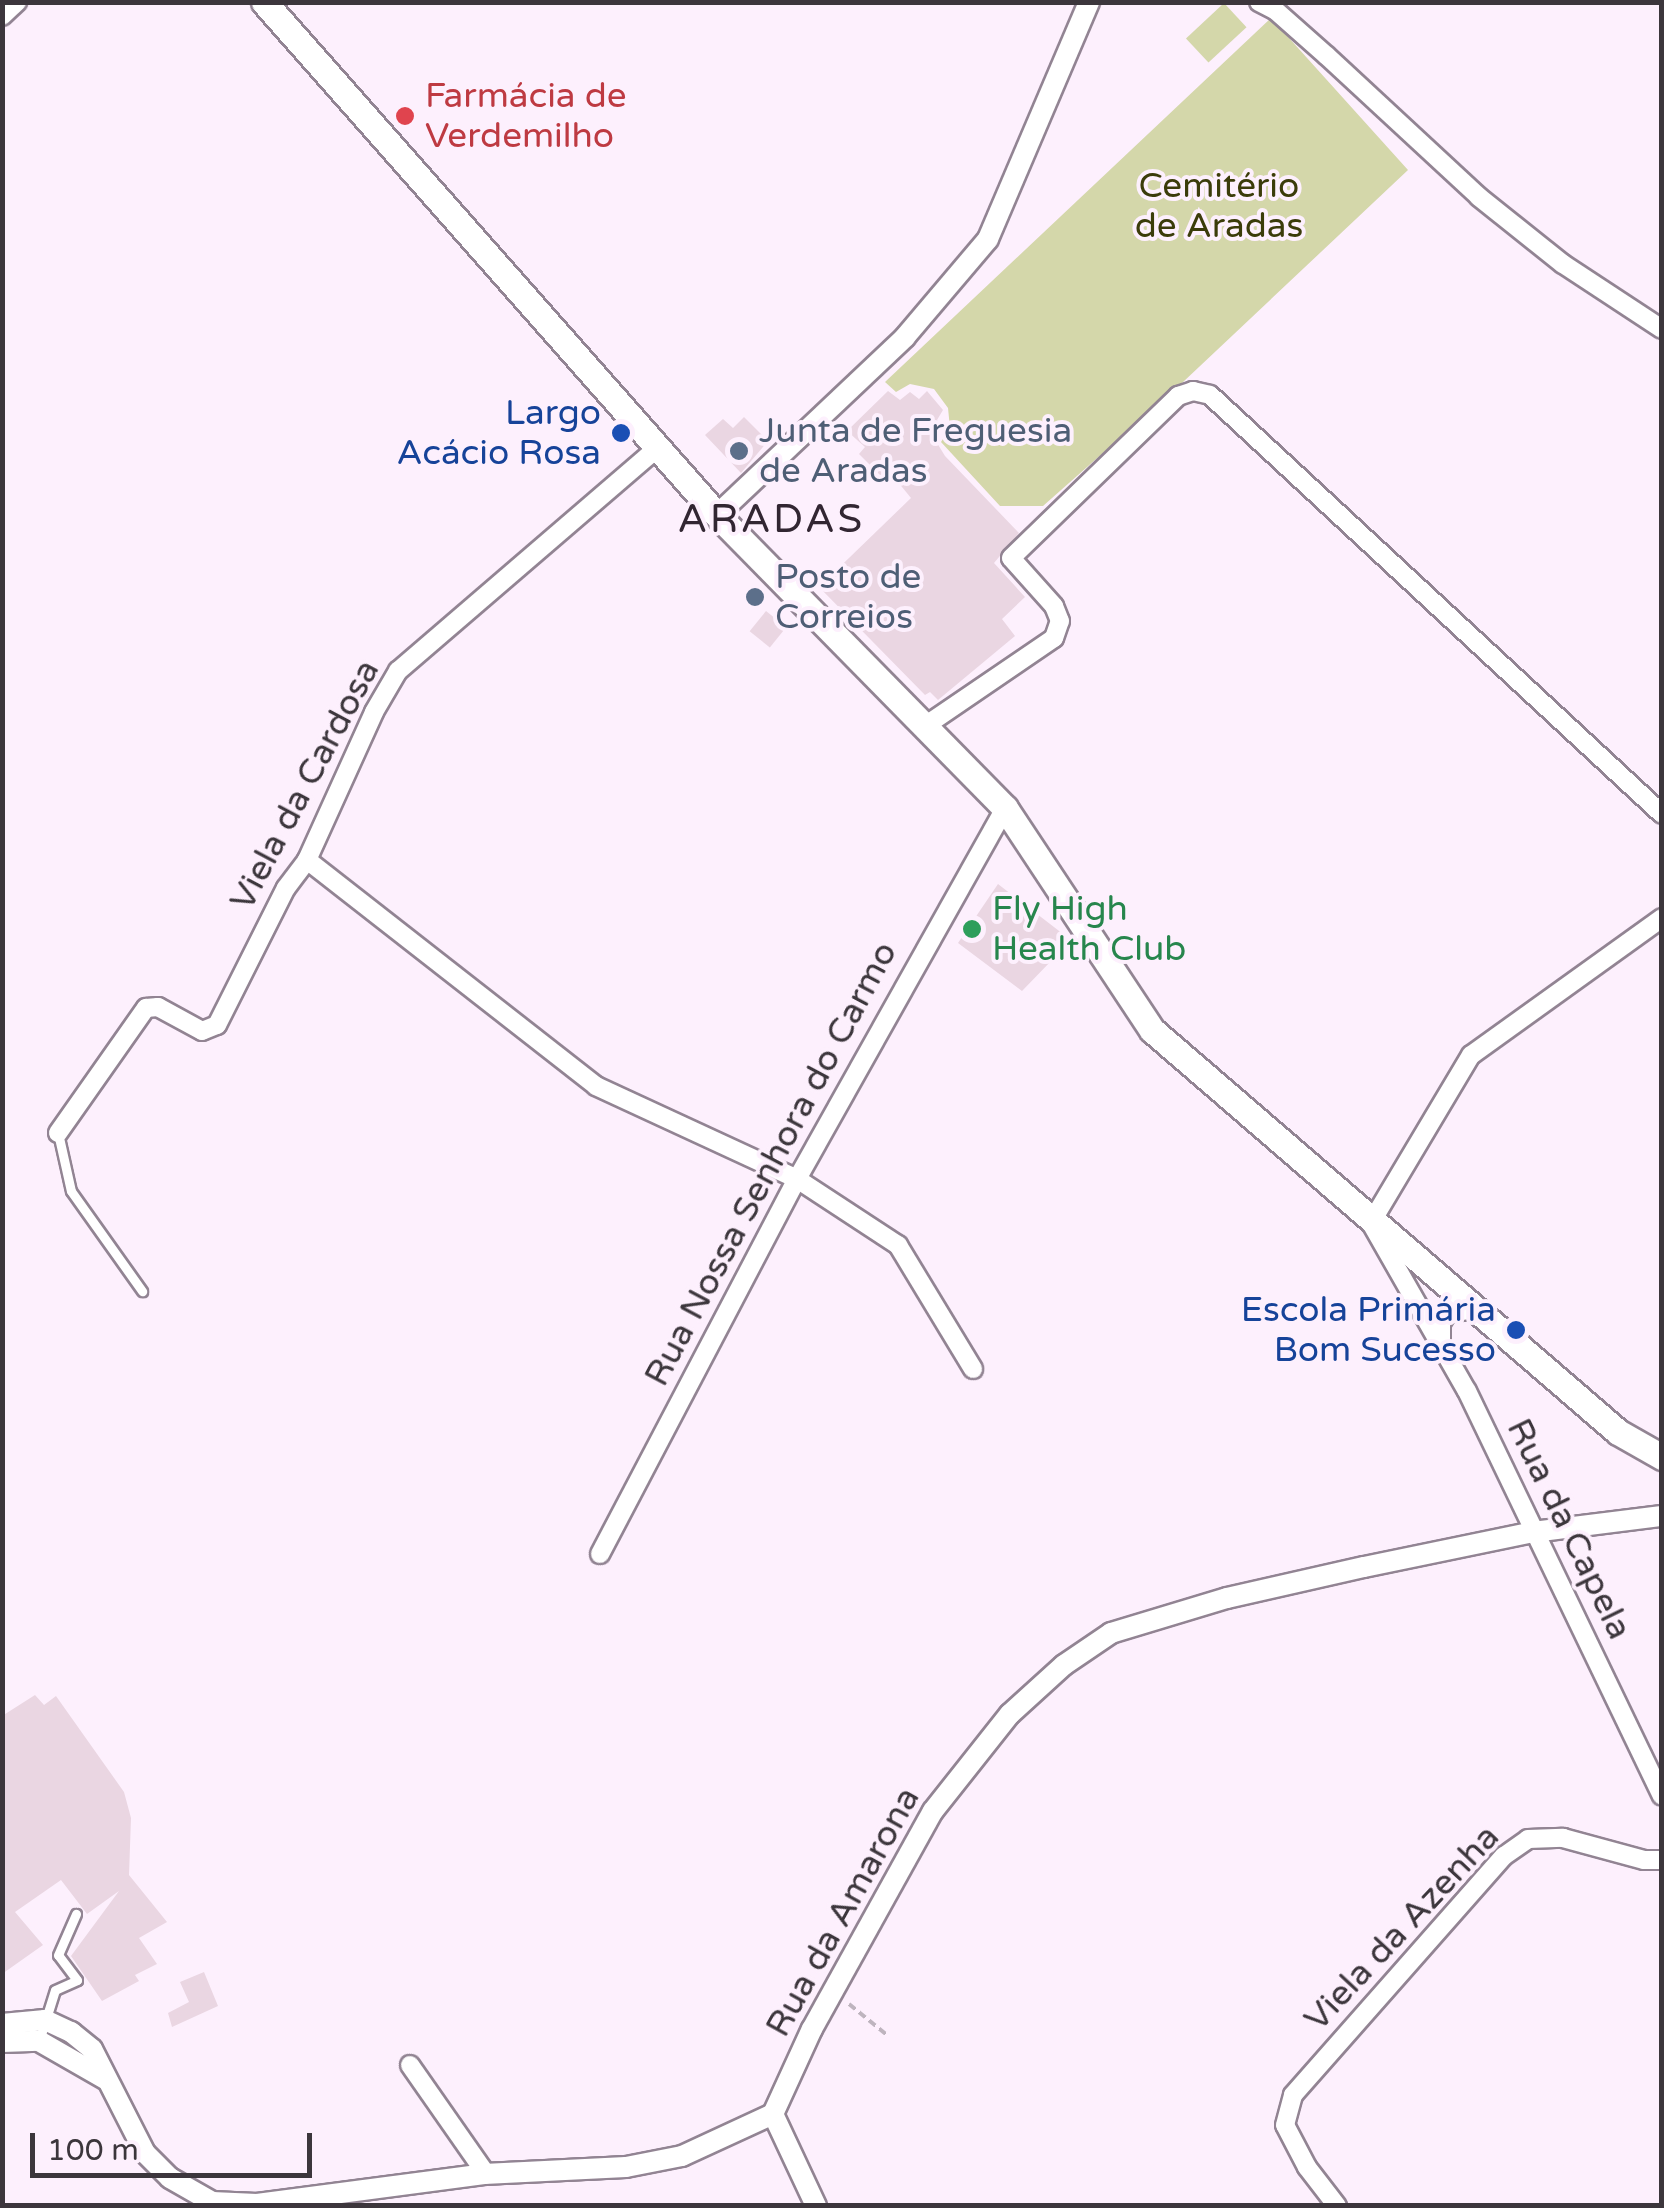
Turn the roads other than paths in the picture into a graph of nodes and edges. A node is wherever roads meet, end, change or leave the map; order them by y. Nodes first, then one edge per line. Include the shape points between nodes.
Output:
1 (17, 2) edge
2 (264, 2) edge
3 (1089, 2) edge
4 (1260, 2) edge
5 (2, 16) edge
6 (1662, 329) edge
7 (657, 448) junction
8 (717, 514) junction
9 (925, 726) junction
10 (1004, 808) junction
11 (1662, 814) edge
12 (306, 860) junction
13 (1662, 918) edge
14 (58, 1133) joint
15 (797, 1179) junction
16 (1371, 1223) junction
17 (142, 1291) dead end
18 (1474, 1310) junction
19 (1441, 1345) junction
20 (974, 1368) dead end
21 (1662, 1457) edge
22 (1662, 1516) edge
23 (1533, 1532) junction
24 (600, 1554) dead end
25 (1662, 1796) edge
26 (1662, 1860) edge
27 (76, 1914) dead end
28 (45, 2020) junction
29 (2, 2024) edge
30 (39, 2041) junction
31 (2, 2042) edge
32 (410, 2065) dead end
33 (107, 2080) junction
34 (773, 2114) junction
35 (486, 2174) junction
36 (816, 2206) edge
37 (1337, 2206) edge

1 - 5 street
2 - 7 main road
3 - 8 street via 988,239 906,337
4 - 6 street via 1479,197 1563,264
7 - 8 main road
7 - 12 street, Viela da Cardosa via 398,671
8 - 9 main road
9 - 10 main road
9 - 11 street via 1054,638 1060,622 1054,606 1011,558 1178,396 1193,391 1210,395
10 - 15 street, Rua Nossa Senhora do Carmo
10 - 16 main road via 1152,1030
12 - 14 street, Viela da Cardosa via 217,1025 202,1030 158,1007 146,1008
12 - 15 street via 596,1086
13 - 16 street via 1470,1055
14 - 17 lane via 71,1191
15 - 20 street via 898,1245
15 - 24 street, Rua Nossa Senhora do Carmo
16 - 18 main road
16 - 19 street, Rua da Capela
18 - 19 street via 1447,1312
18 - 21 main road via 1618,1432
19 - 23 street, Rua da Capela
22 - 23 street, Rua da Amarona
23 - 25 street, Rua da Capela
23 - 34 street, Rua da Amarona via 1227,1598 1111,1633 1064,1665 1010,1714 933,1811
26 - 37 street, Viela da Azenha via 1563,1838 1528,1840 1504,1856 1294,2096 1285,2125 1306,2167
27 - 28 lane via 58,1955 78,1980 55,1990
28 - 29 street
28 - 30 lane
28 - 33 street via 92,2049
30 - 31 street
30 - 33 street
32 - 35 street
33 - 35 street via 145,2153 170,2178 212,2202 257,2204
34 - 35 street via 682,2156
34 - 36 street

